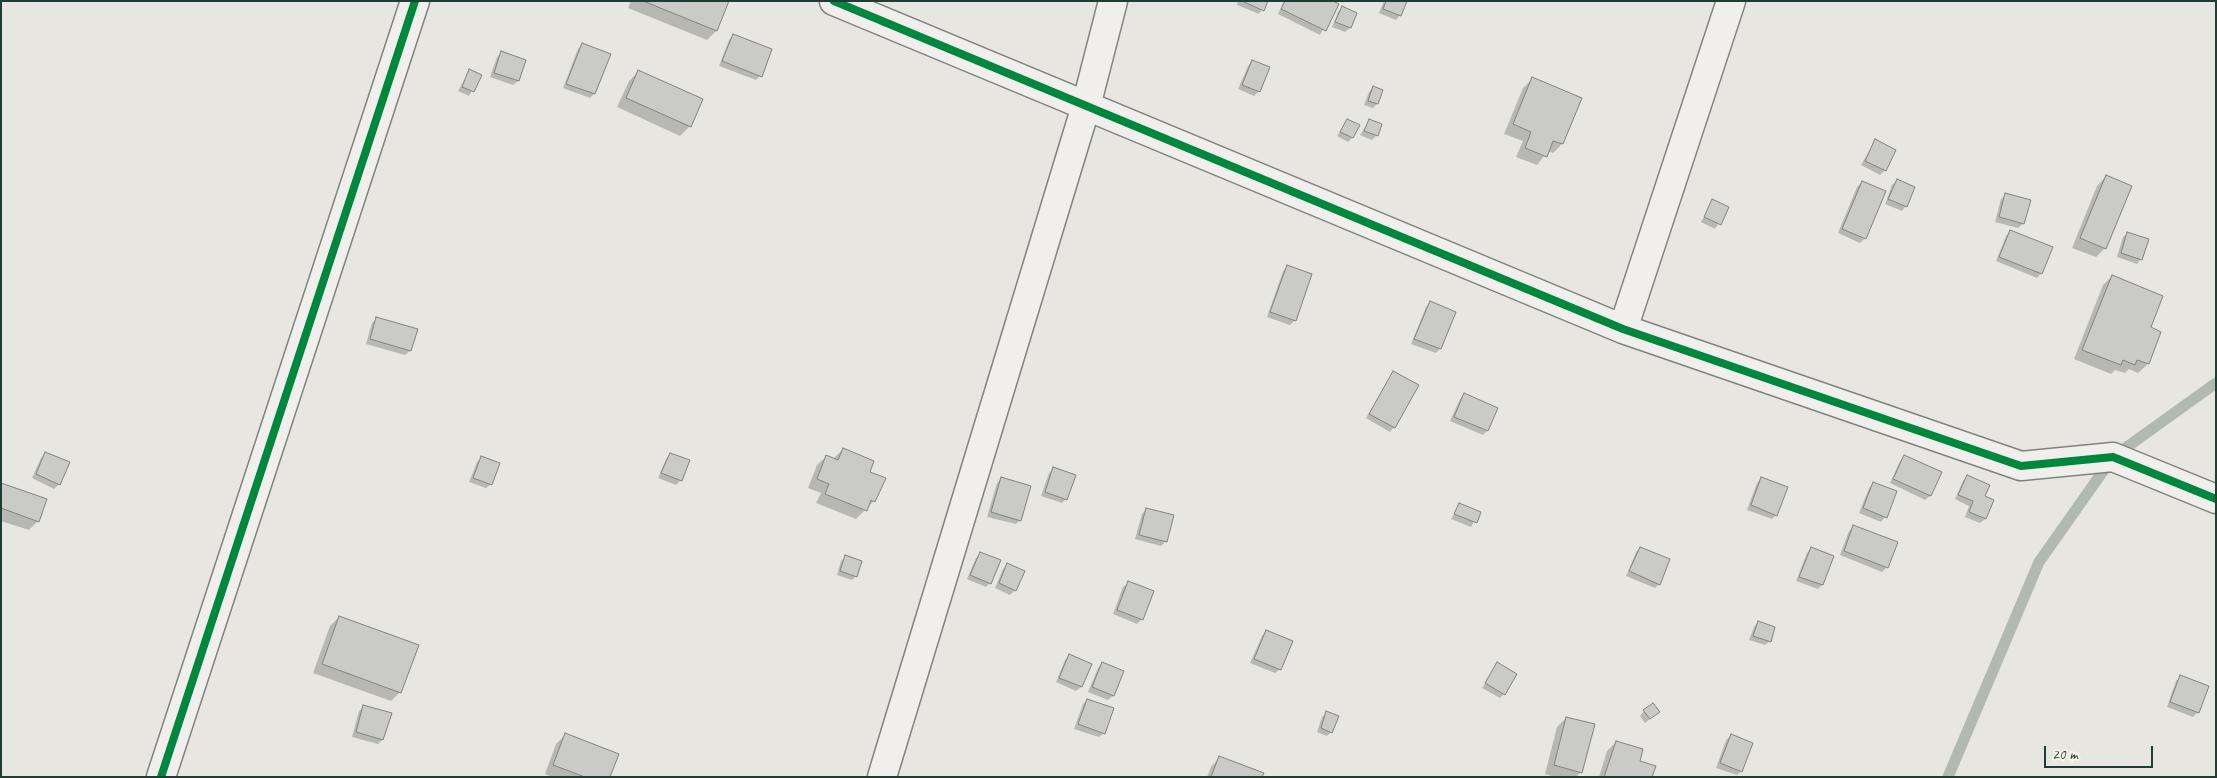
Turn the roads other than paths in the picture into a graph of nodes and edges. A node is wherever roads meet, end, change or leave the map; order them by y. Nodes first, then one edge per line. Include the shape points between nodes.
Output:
1 (415, 1) edge
2 (834, 1) edge
3 (1113, 1) edge
4 (1731, 1) edge
5 (1086, 106) junction
6 (1623, 329) junction
7 (2216, 499) edge
8 (161, 777) edge
9 (882, 777) edge

1 - 8 street
2 - 5 street
3 - 5 street
4 - 6 street
5 - 6 street
5 - 9 street
6 - 7 street via 2022,466 2113,457

